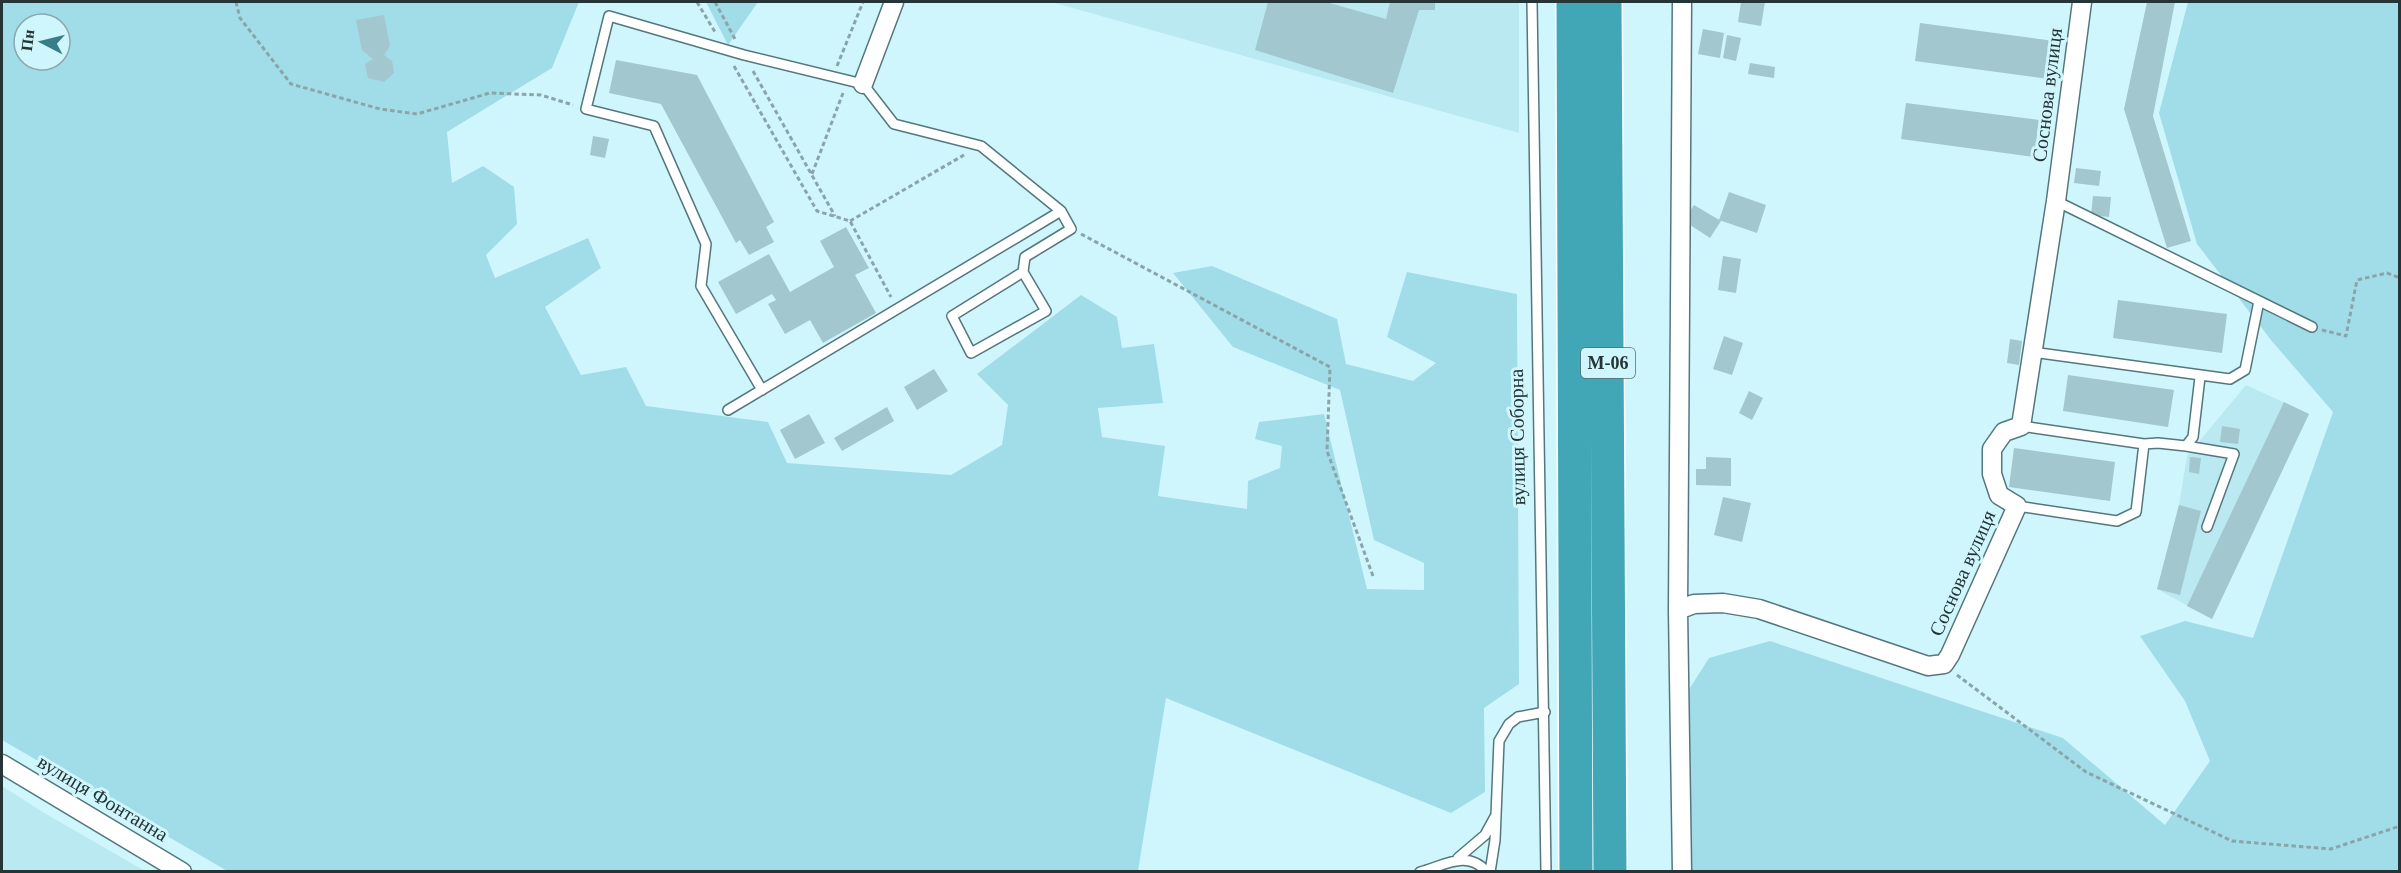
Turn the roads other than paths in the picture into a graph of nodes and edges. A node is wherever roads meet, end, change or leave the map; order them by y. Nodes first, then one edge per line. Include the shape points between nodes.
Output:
1 (894, 2) edge
2 (1532, 2) edge
3 (1573, 2) edge
4 (1605, 2) edge
5 (1682, 2) edge
6 (2082, 2) edge
7 (855, 82) junction
8 (2056, 201) junction
9 (1061, 211) junction
10 (1023, 272) junction
11 (2259, 301) junction
12 (2312, 327) road end
13 (2032, 352) junction
14 (2200, 377) junction
15 (762, 390) junction
16 (728, 410) dead end
17 (2021, 426) junction
18 (2144, 444) junction
19 (2186, 446) junction
20 (2017, 506) junction
21 (2207, 527) dead end
22 (1678, 610) junction
23 (1545, 712) junction
24 (2, 764) edge
25 (1497, 813) junction
26 (1456, 859) junction
27 (1570, 866) edge
28 (182, 872) edge
29 (1420, 872) edge
30 (1489, 872) edge
31 (1546, 872) edge
32 (1610, 872) edge
33 (1682, 872) edge

1 - 7 street
2 - 23 lane, вулиця Соборна
3 - 27 highway, М-06 via 1575,831
4 - 32 highway, М-06
5 - 22 street
6 - 8 street, Соснова вулиця
7 - 9 lane via 894,124 981,146
7 - 15 lane via 609,16 586,109 654,126 706,244 701,286
8 - 11 lane
8 - 13 street, Соснова вулиця
9 - 10 lane via 1071,229 1025,257
9 - 15 lane
10 - 10 lane via 951,316 971,353 1046,311
11 - 12 lane
11 - 14 lane via 2245,370 2230,379
13 - 14 lane
13 - 17 street, Соснова вулиця
14 - 19 lane via 2193,437
15 - 16 lane
17 - 18 lane
17 - 20 street, Соснова вулиця via 2004,432 1992,449 1992,474 1999,495
18 - 19 lane
18 - 20 lane via 2136,512 2117,521
19 - 21 lane via 2234,454
20 - 22 street, Соснова вулиця via 1944,664 1928,666 1759,609 1723,603 1694,604
22 - 33 street
23 - 25 lane via 1518,717 1499,741
23 - 31 lane, вулиця Соборна
24 - 28 street, вулиця Фонтанна
25 - 26 lane via 1485,835
25 - 30 lane
26 - 29 lane
26 - 30 lane via 1479,863

